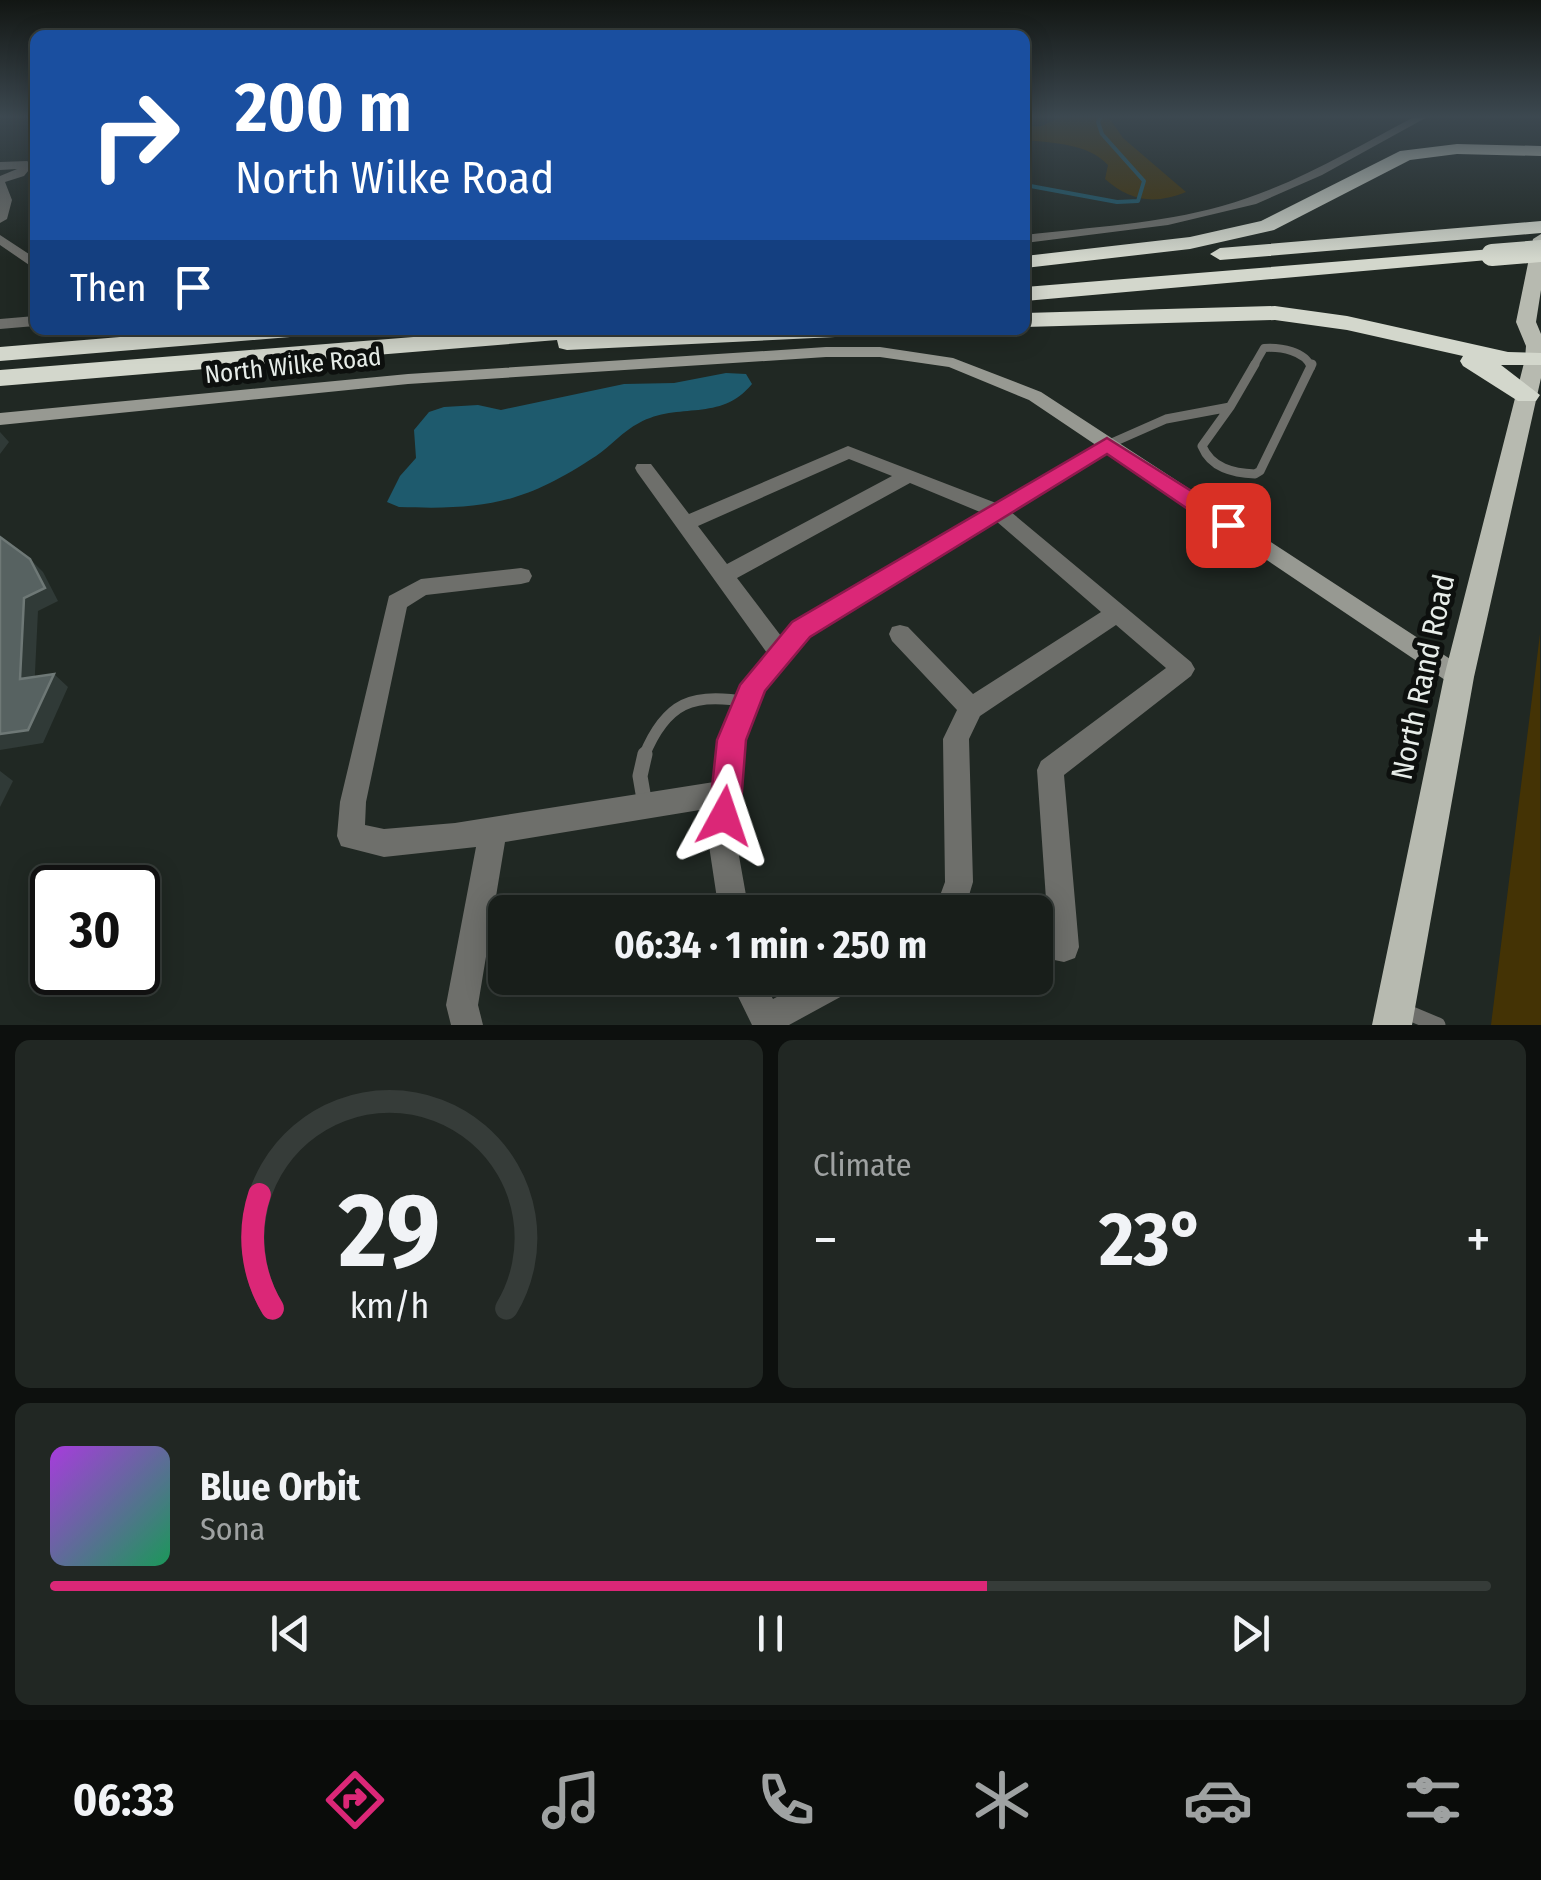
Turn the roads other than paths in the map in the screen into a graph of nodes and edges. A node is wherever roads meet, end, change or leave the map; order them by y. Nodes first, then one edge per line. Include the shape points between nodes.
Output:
1 (1331, 164) edge
2 (1389, 164) edge
3 (0, 166) edge
4 (0, 182) edge
5 (0, 219) edge
6 (1541, 227) edge
7 (1030, 238) edge
8 (1541, 239) edge
9 (0, 240) edge
10 (1541, 251) edge
11 (30, 261) edge
12 (1030, 261) edge
13 (1030, 270) edge
14 (1030, 294) edge
15 (30, 304) edge
16 (1030, 320) edge
17 (8, 323) edge
18 (230, 335) edge
19 (523, 335) edge
20 (735, 335) edge
21 (484, 338) junction
22 (1408, 339) junction
23 (1538, 349) edge
24 (0, 354) edge
25 (0, 378) edge
26 (1526, 395) junction
27 (1230, 408) junction
28 (0, 419) edge
29 (1107, 445) junction
30 (644, 468) dead end
31 (909, 475) junction
32 (997, 511) junction
33 (685, 524) junction
34 (521, 576) dead end
35 (724, 576) junction
36 (1117, 612) junction
37 (900, 634) dead end
38 (780, 654) junction
39 (1458, 677) junction
40 (747, 702) junction
41 (971, 708) junction
42 (726, 793) junction
43 (645, 806) junction
44 (493, 831) junction
45 (731, 895) edge
46 (955, 895) edge
47 (1053, 945) edge
48 (754, 995) edge
49 (814, 995) edge
50 (1394, 1016) edge
51 (767, 1022) edge
52 (467, 1025) edge
53 (1438, 1025) edge

1 - 7 street via 1250,202
2 - 12 highway via 1267,226 1190,243
3 - 4 street via 28,165
4 - 5 street via 6,200
6 - 13 highway
8 - 23 main road, North Rand Road via 1526,322
9 - 11 street
10 - 14 highway, bridge
15 - 17 street
16 - 22 highway via 1275,312
18 - 24 highway
19 - 21 highway
20 - 21 highway via 557,344
21 - 25 highway
22 - 23 highway via 1508,359
22 - 26 highway via 1492,370
23 - 26 main road, North Rand Road
26 - 39 main road, North Rand Road
27 - 27 lane via 1264,348 1278,347 1312,364 1254,474 1204,456 1202,446
27 - 29 lane via 1170,416
28 - 29 street, North Wilke Road via 408,379 880,352 992,375
29 - 32 street
29 - 39 street, North Wilke Road
30 - 33 street
31 - 32 street
31 - 33 street via 848,452
31 - 35 street
32 - 36 street
32 - 38 street via 801,629
33 - 35 street
34 - 44 street via 420,587 397,602 352,802 351,836 384,843
35 - 38 street
36 - 41 street
36 - 47 street via 1184,669 1050,770 1064,947
37 - 41 street
38 - 40 street
39 - 50 main road, North Rand Road
40 - 42 street via 732,740
40 - 43 lane via 690,699 670,716 644,750
41 - 46 street via 956,739
42 - 43 street
42 - 45 street via 722,839
43 - 44 street
44 - 52 street via 462,1005
48 - 51 street
49 - 51 street
50 - 53 lane

